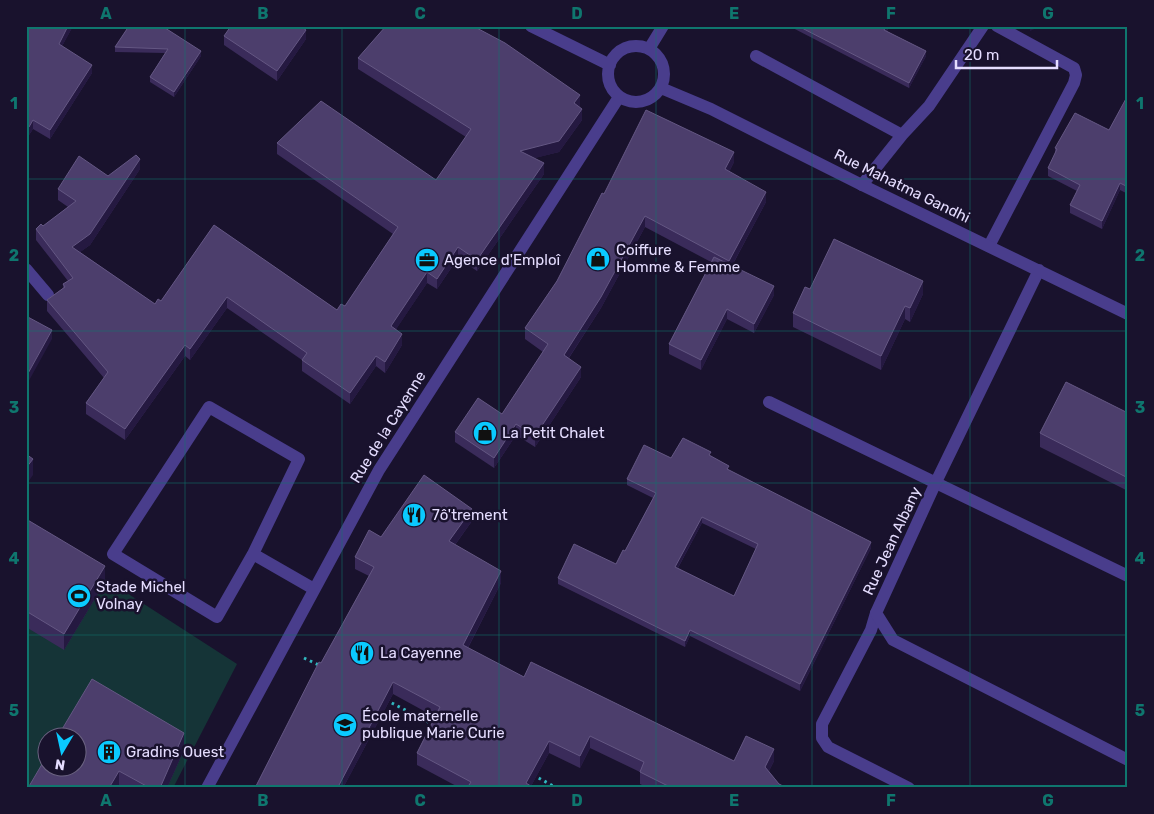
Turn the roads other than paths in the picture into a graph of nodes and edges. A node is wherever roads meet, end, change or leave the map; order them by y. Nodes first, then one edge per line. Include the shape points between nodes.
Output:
1 (531, 26) edge
2 (663, 26) edge
3 (983, 26) edge
4 (997, 26) edge
5 (649, 49) junction
6 (756, 56) dead end
7 (610, 65) junction
8 (661, 88) junction
9 (619, 96) junction
10 (902, 135) junction
11 (862, 185) junction
12 (989, 246) junction
13 (26, 269) edge
14 (1039, 270) junction
15 (48, 296) dead end
16 (1128, 314) edge
17 (769, 402) dead end
18 (936, 482) junction
19 (253, 554) junction
20 (1128, 576) edge
21 (314, 589) junction
22 (876, 613) junction
23 (1128, 760) edge
24 (207, 788) edge
25 (909, 788) edge

1 - 7 street
2 - 5 street
3 - 10 street via 929,106
4 - 12 street via 1074,68 1076,75
5 - 7 street via 628,47 616,55
5 - 8 street via 663,66
6 - 10 street
7 - 9 street via 610,84
8 - 9 street via 642,101 634,102
8 - 11 street, Rue Mahatma Gandhi
9 - 21 street, Rue de la Cayenne via 379,470
10 - 11 street
11 - 12 street, Rue Mahatma Gandhi
12 - 14 street, Rue Mahatma Gandhi
13 - 15 street
14 - 16 street, Rue Mahatma Gandhi
14 - 18 street, Rue Jean Albany
17 - 18 street
18 - 20 street
18 - 22 street, Rue Jean Albany
19 - 19 street via 299,459 209,407 113,554 217,617
19 - 21 street
21 - 24 street, Rue de la Cayenne
22 - 23 street, Rue Jean Albany via 894,640
22 - 25 street via 871,630 822,724 822,738 828,747

